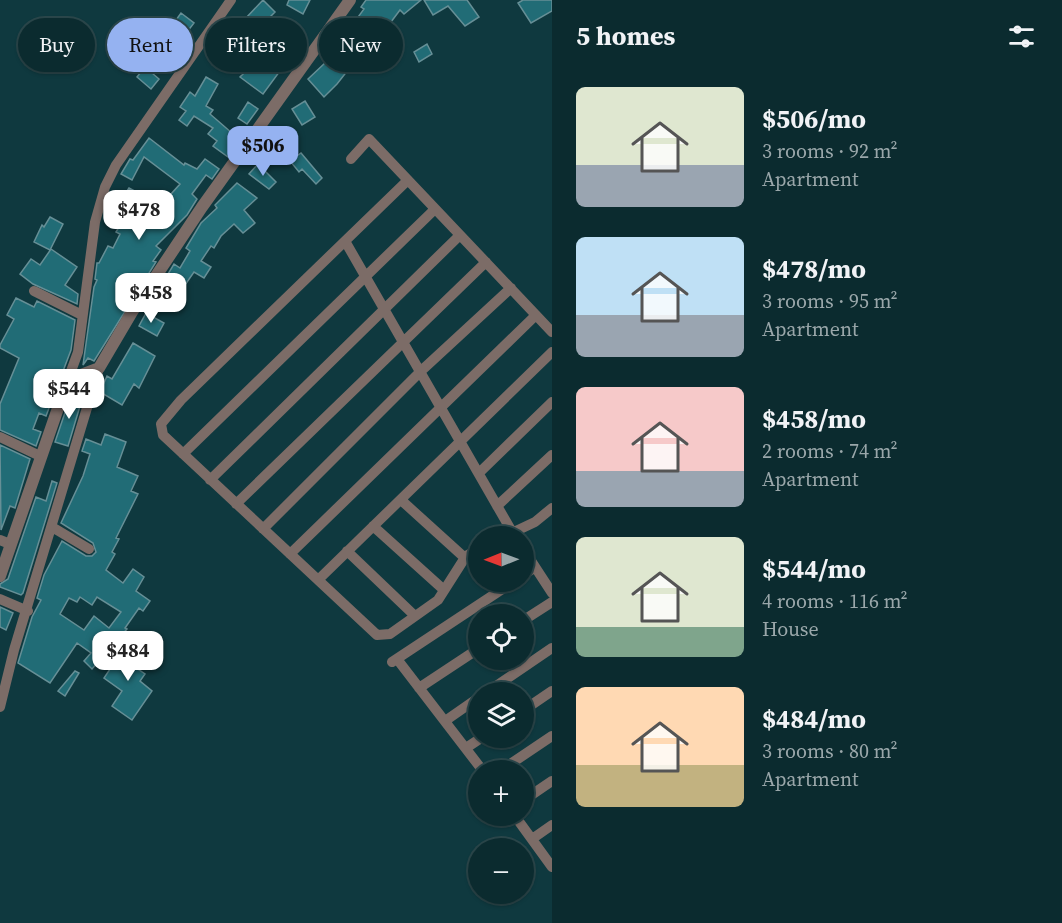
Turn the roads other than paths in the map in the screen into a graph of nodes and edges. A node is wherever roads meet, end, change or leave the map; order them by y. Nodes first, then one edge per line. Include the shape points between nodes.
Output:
1 (231, 0) edge
2 (350, 0) edge
3 (351, 159) dead end
4 (408, 180) junction
5 (435, 209) junction
6 (460, 235) junction
7 (345, 241) junction
8 (486, 262) junction
9 (366, 275) junction
10 (511, 288) junction
11 (34, 291) dead end
12 (385, 308) junction
13 (81, 315) junction
14 (536, 315) junction
15 (552, 332) edge
16 (404, 341) junction
17 (552, 352) edge
18 (99, 368) junction
19 (421, 371) junction
20 (66, 385) junction
21 (552, 402) edge
22 (441, 408) junction
23 (0, 437) edge
24 (460, 440) junction
25 (183, 454) junction
26 (552, 454) edge
27 (40, 456) junction
28 (479, 473) junction
29 (210, 480) junction
30 (401, 500) junction
31 (236, 504) junction
32 (497, 506) junction
33 (552, 508) edge
34 (373, 526) junction
35 (506, 526) edge
36 (528, 526) edge
37 (52, 527) junction
38 (263, 529) junction
39 (5, 542) edge
40 (89, 549) dead end
41 (347, 551) junction
42 (290, 554) junction
43 (468, 556) edge
44 (465, 558) junction
45 (535, 567) edge
46 (0, 576) edge
47 (318, 580) junction
48 (444, 591) junction
49 (498, 592) edge
50 (552, 592) edge
51 (0, 599) edge
52 (552, 602) edge
53 (28, 611) junction
54 (534, 614) edge
55 (415, 616) junction
56 (552, 648) edge
57 (468, 656) edge
58 (502, 682) edge
59 (419, 688) junction
60 (552, 691) edge
61 (534, 703) edge
62 (468, 705) edge
63 (0, 706) edge
64 (445, 722) junction
65 (552, 735) edge
66 (466, 748) joint
67 (475, 760) edge
68 (516, 760) edge
69 (552, 781) edge
70 (534, 793) edge
71 (552, 825) edge
72 (533, 838) edge
73 (534, 842) edge
74 (552, 867) edge

1 - 13 street via 110,177 95,222
2 - 18 street via 202,207
3 - 4 street via 369,139
4 - 5 street
4 - 7 street
5 - 6 street
5 - 9 street
6 - 8 street
6 - 12 street
7 - 9 street
7 - 25 street via 161,424 163,435
8 - 10 street
8 - 16 street
9 - 12 street
9 - 25 street
10 - 14 street
10 - 19 street
11 - 13 street
12 - 16 street
12 - 29 street
13 - 20 street via 78,352
14 - 15 street
14 - 22 street
16 - 19 street
16 - 31 street
17 - 24 street
18 - 20 street
18 - 37 street
19 - 22 street
19 - 38 street
20 - 27 street
21 - 28 street
22 - 24 street
22 - 42 street
23 - 27 street
24 - 28 street
24 - 30 street
25 - 29 street
26 - 32 street
27 - 39 street
28 - 32 street
29 - 31 street
30 - 34 street
30 - 44 street
31 - 38 street
32 - 35 street
33 - 36 street
34 - 41 street
34 - 48 street
37 - 40 street
37 - 53 street
38 - 42 street
39 - 46 street
41 - 47 street
41 - 55 street
42 - 47 street
43 - 44 street
44 - 48 street
45 - 50 street
47 - 55 street via 376,635 390,634
48 - 55 street
49 - 59 street via 395,660
51 - 53 street
52 - 54 street
53 - 63 street
56 - 58 street
57 - 59 street
59 - 64 street
60 - 61 street
62 - 64 street
64 - 66 street
65 - 68 street
66 - 67 street
69 - 70 street
71 - 72 street
73 - 74 street

